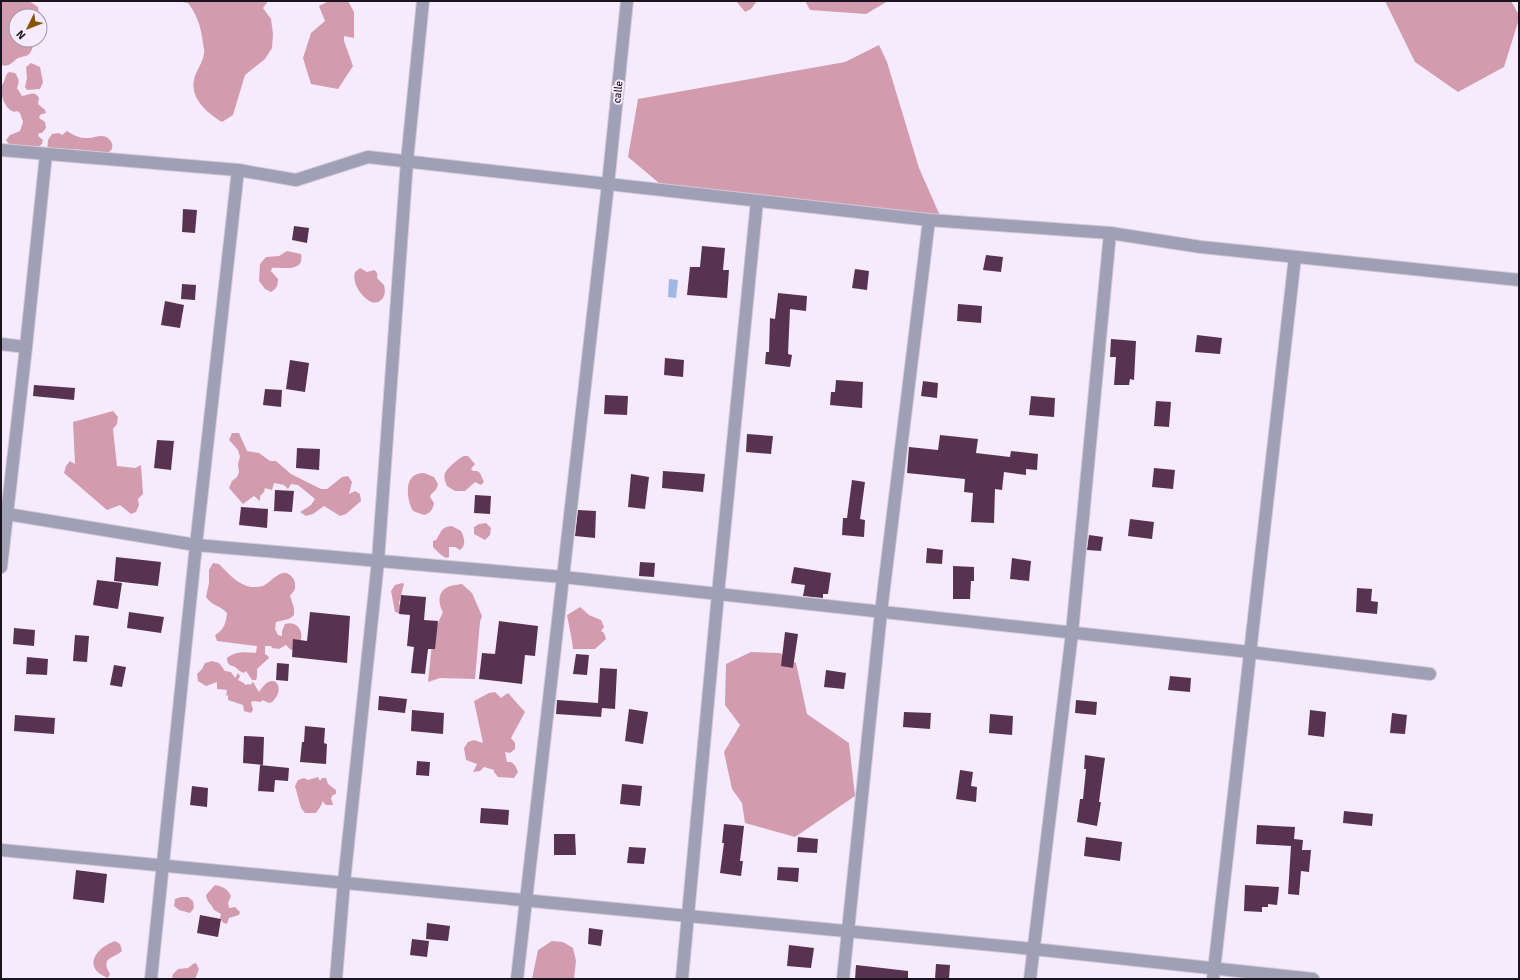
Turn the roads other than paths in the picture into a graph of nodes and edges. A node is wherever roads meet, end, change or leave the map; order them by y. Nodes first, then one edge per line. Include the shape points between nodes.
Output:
1 (423, 1) edge
2 (627, 1) edge
3 (1, 150) edge
4 (46, 154) junction
5 (407, 161) junction
6 (238, 170) junction
7 (608, 184) junction
8 (757, 201) junction
9 (929, 220) junction
10 (1110, 233) junction
11 (1295, 257) junction
12 (1519, 280) edge
13 (1, 344) edge
14 (26, 347) junction
15 (4, 513) edge
16 (196, 545) junction
17 (378, 560) junction
18 (1, 567) edge
19 (563, 577) junction
20 (718, 594) junction
21 (881, 612) junction
22 (1072, 633) junction
23 (1250, 652) junction
24 (1430, 674) dead end
25 (1, 850) edge
26 (163, 866) junction
27 (344, 882) junction
28 (526, 899) junction
29 (688, 915) junction
30 (848, 930) junction
31 (1033, 948) junction
32 (1213, 974) edge
33 (152, 979) edge
34 (336, 979) edge
35 (517, 979) edge
36 (682, 979) edge
37 (842, 979) edge
38 (1030, 979) edge
39 (1313, 979) edge

1 - 5 street
2 - 7 street, calle
3 - 4 street
4 - 6 street
4 - 14 street
5 - 6 street via 368,157 296,180
5 - 7 street
5 - 17 street
6 - 16 street
7 - 8 street
7 - 19 street, calle
8 - 9 street
8 - 20 street
9 - 10 street
9 - 21 street
10 - 11 street via 1201,247
10 - 22 street
11 - 12 street
11 - 23 street
13 - 14 street
14 - 15 street
15 - 16 street
15 - 18 street
16 - 17 street
16 - 26 street
17 - 19 street
17 - 27 street
19 - 20 street
19 - 28 street, calle
20 - 21 street
20 - 29 street
21 - 22 street
21 - 30 street
22 - 23 street
22 - 31 street
23 - 24 street
23 - 32 street
25 - 26 street
26 - 27 street
26 - 33 street
27 - 28 street
27 - 34 street
28 - 29 street
28 - 35 street, calle
29 - 30 street
29 - 36 street
30 - 31 street
30 - 37 street
31 - 32 street
31 - 38 street
32 - 39 street

